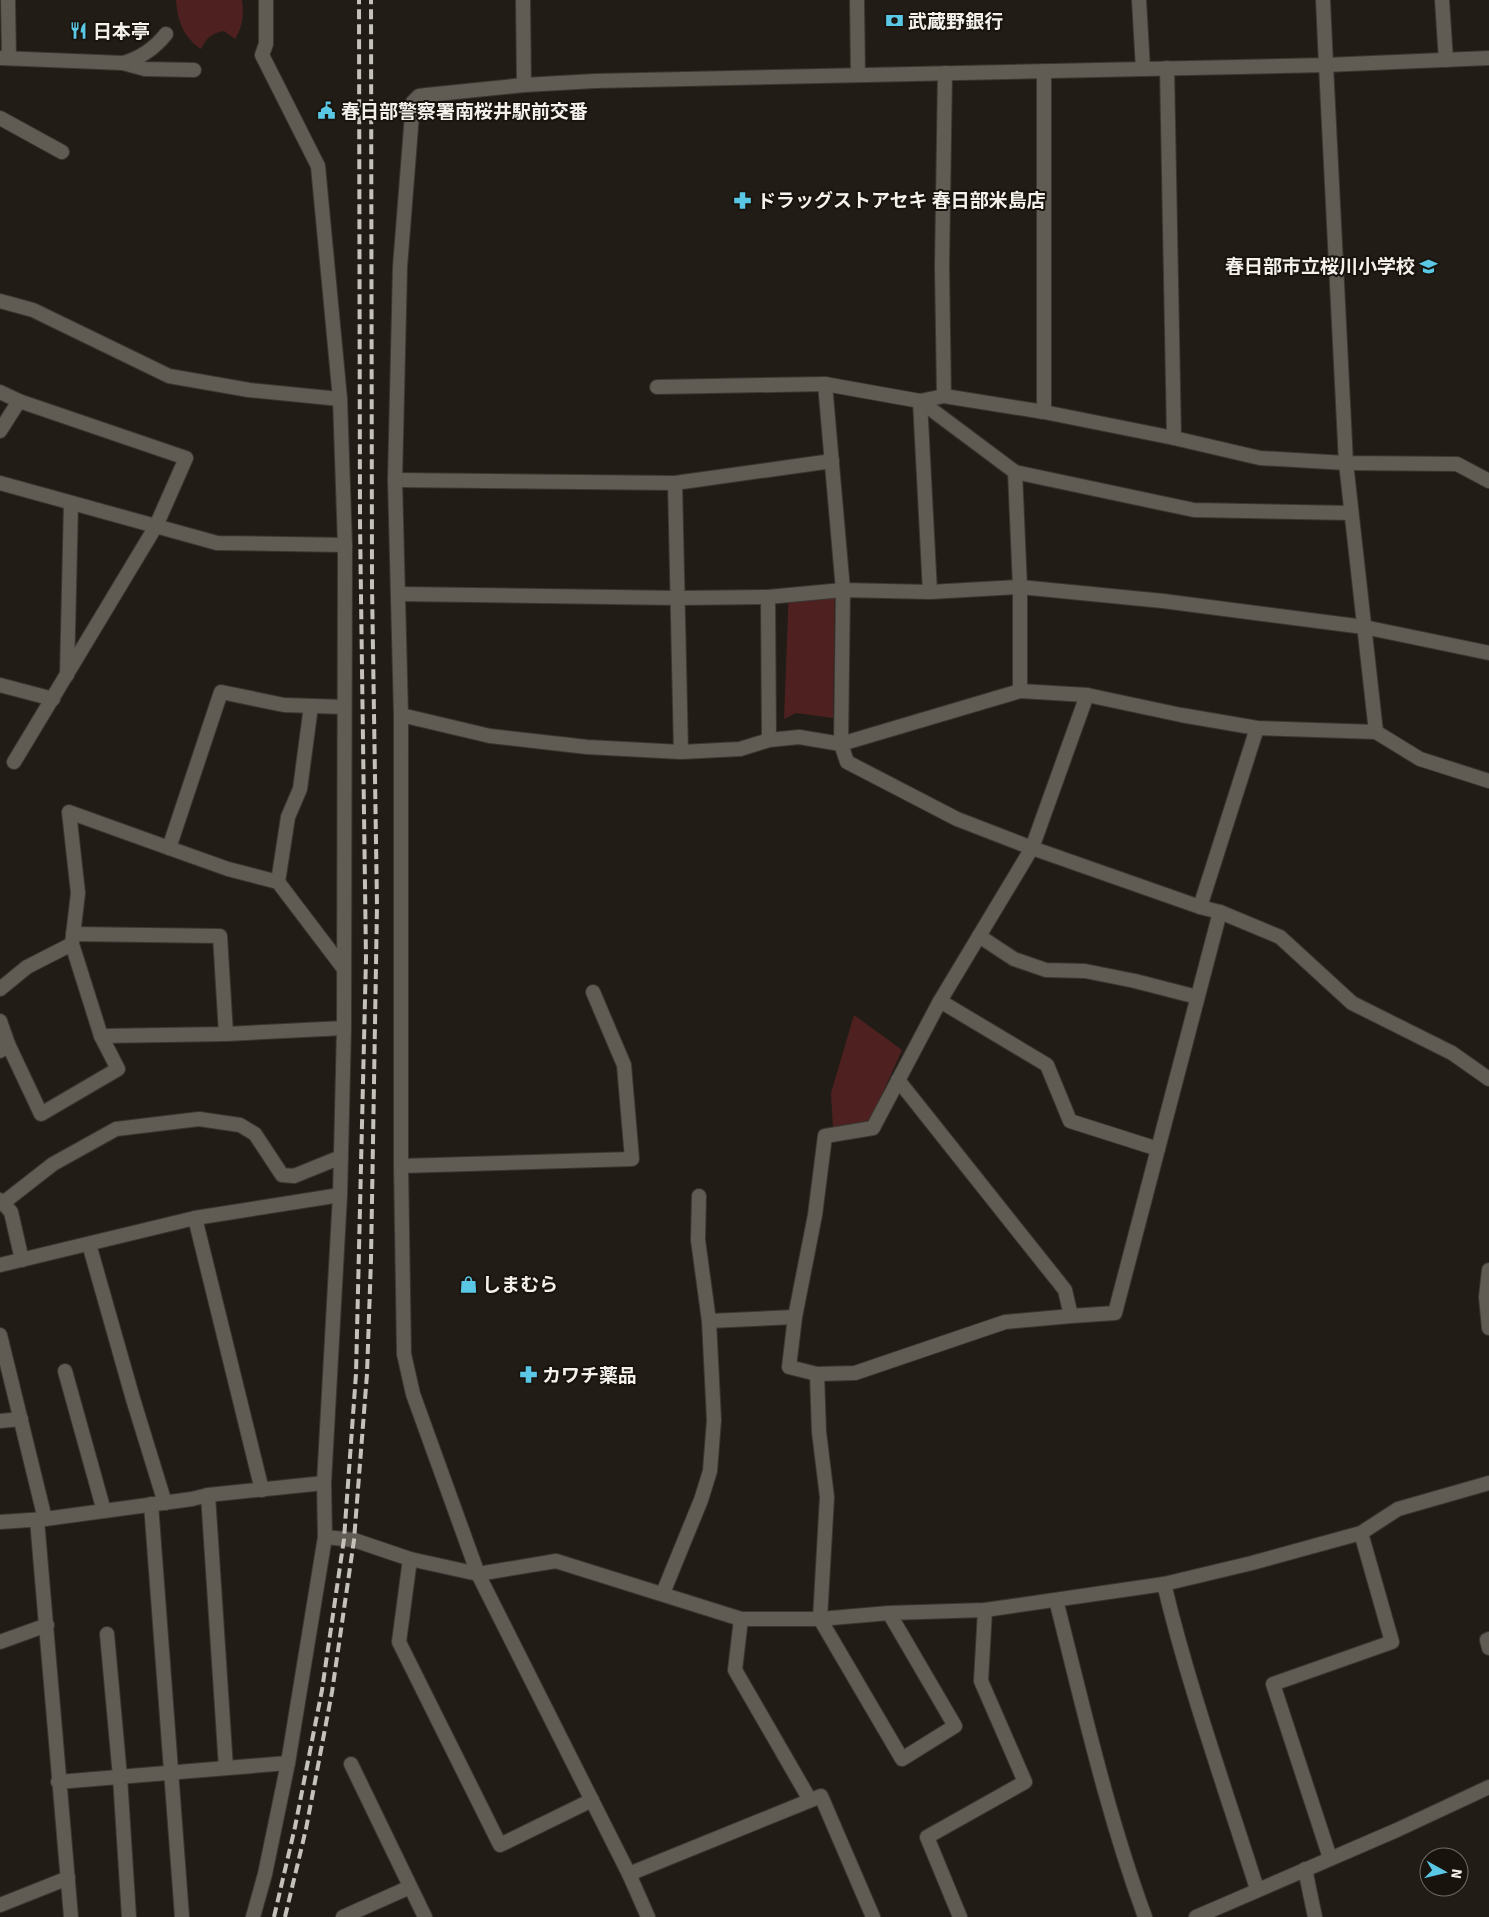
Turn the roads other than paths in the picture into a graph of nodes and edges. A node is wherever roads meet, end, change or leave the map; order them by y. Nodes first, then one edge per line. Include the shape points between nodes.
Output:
1 (8, 0) edge
2 (266, 0) edge
3 (523, 0) edge
4 (857, 0) edge
5 (1139, 0) edge
6 (1323, 0) edge
7 (1442, 0) edge
8 (166, 34) dead end
9 (4, 58) edge
10 (1489, 58) edge
11 (1446, 60) junction
12 (123, 63) junction
13 (1326, 65) junction
14 (1167, 68) junction
15 (1143, 69) junction
16 (194, 70) dead end
17 (1044, 71) junction
18 (945, 73) junction
19 (858, 75) junction
20 (524, 85) junction
21 (0, 118) edge
22 (62, 152) dead end
23 (0, 301) edge
24 (825, 384) junction
25 (657, 387) dead end
26 (0, 392) edge
27 (944, 396) junction
28 (340, 399) junction
29 (19, 401) junction
30 (920, 401) junction
31 (1044, 412) junction
32 (0, 431) edge
33 (1174, 438) junction
34 (832, 461) junction
35 (1346, 463) junction
36 (1015, 472) junction
37 (395, 480) junction
38 (1489, 480) edge
39 (0, 483) edge
40 (675, 483) junction
41 (71, 503) junction
42 (1351, 513) junction
43 (156, 526) junction
44 (345, 545) junction
45 (1020, 587) junction
46 (843, 590) junction
47 (930, 592) junction
48 (398, 594) junction
49 (768, 597) junction
50 (679, 598) junction
51 (1364, 627) junction
52 (1489, 653) edge
53 (67, 675) junction
54 (0, 685) edge
55 (1020, 691) junction
56 (1087, 695) junction
57 (53, 699) junction
58 (311, 706) junction
59 (344, 707) junction
60 (401, 715) junction
61 (1257, 728) junction
62 (1376, 732) junction
63 (769, 740) junction
64 (841, 744) junction
65 (680, 752) junction
66 (14, 762) dead end
67 (1489, 781) edge
68 (169, 848) junction
69 (1032, 848) junction
70 (278, 882) junction
71 (1200, 907) junction
72 (1220, 912) junction
73 (979, 936) junction
74 (72, 939) junction
75 (344, 969) junction
76 (0, 989) edge
77 (593, 992) dead end
78 (1197, 997) junction
79 (940, 1001) junction
80 (0, 1021) edge
81 (344, 1028) junction
82 (226, 1034) junction
83 (101, 1036) junction
84 (4, 1048) edge
85 (1489, 1079) edge
86 (898, 1080) junction
87 (1158, 1149) junction
88 (341, 1157) junction
89 (401, 1166) junction
90 (340, 1195) junction
91 (699, 1196) dead end
92 (1, 1201) edge
93 (195, 1218) junction
94 (89, 1244) junction
95 (22, 1260) junction
96 (0, 1266) edge
97 (1489, 1270) edge
98 (1071, 1316) junction
99 (795, 1317) junction
100 (709, 1321) junction
101 (1489, 1328) edge
102 (0, 1336) edge
103 (64, 1370) dead end
104 (817, 1374) junction
105 (21, 1419) junction
106 (0, 1421) edge
107 (324, 1483) junction
108 (1489, 1483) edge
109 (262, 1490) junction
110 (208, 1495) junction
111 (158, 1504) junction
112 (104, 1511) junction
113 (41, 1520) junction
114 (0, 1522) edge
115 (1361, 1533) junction
116 (325, 1537) junction
117 (410, 1559) junction
118 (478, 1574) junction
119 (1164, 1584) junction
120 (663, 1594) junction
121 (1056, 1600) junction
122 (985, 1610) junction
123 (889, 1613) junction
124 (742, 1618) junction
125 (820, 1619) junction
126 (47, 1625) junction
127 (107, 1634) dead end
128 (1489, 1639) edge
129 (0, 1642) edge
130 (1489, 1648) edge
131 (288, 1763) junction
132 (351, 1764) dead end
133 (226, 1768) junction
134 (172, 1772) junction
135 (120, 1777) junction
136 (58, 1782) junction
137 (1489, 1786) edge
138 (592, 1800) junction
139 (810, 1800) junction
140 (1330, 1858) junction
141 (1305, 1869) junction
142 (629, 1874) junction
143 (68, 1878) junction
144 (410, 1888) junction
145 (1257, 1889) junction
146 (0, 1905) edge
147 (1202, 1916) edge
148 (71, 1917) edge
149 (129, 1917) edge
150 (182, 1917) edge
151 (253, 1917) edge
152 (343, 1917) edge
153 (426, 1917) edge
154 (648, 1917) edge
155 (873, 1917) edge
156 (960, 1917) edge
157 (1145, 1917) edge
158 (1315, 1917) edge

1 - 9 street
2 - 28 street via 266,44 262,55 318,166
3 - 20 street
4 - 19 street
5 - 15 street
6 - 13 street
7 - 11 street
8 - 12 street via 148,52
9 - 12 street
10 - 11 street
11 - 13 street
12 - 16 street via 145,69
13 - 14 street
13 - 35 street
14 - 15 street
14 - 33 street
15 - 17 street
17 - 18 street
17 - 31 street
18 - 19 street
18 - 27 street
19 - 20 street
20 - 37 street via 419,96 413,102 400,267
21 - 22 street
23 - 28 street via 33,310 169,376 249,390
24 - 25 street
24 - 30 street
24 - 34 street
26 - 29 street
27 - 30 street
27 - 31 street
28 - 44 street
29 - 32 street
29 - 43 street via 186,458
30 - 36 street
30 - 47 street
31 - 33 street
33 - 35 street via 1260,458
34 - 40 street
34 - 46 street
35 - 38 street via 1457,464
35 - 42 street
36 - 42 street via 1194,510
36 - 45 street
37 - 40 street
37 - 48 street
39 - 41 street
40 - 50 street
41 - 43 street
41 - 53 street
42 - 51 street
43 - 44 street via 217,543
43 - 53 street
44 - 59 street
45 - 47 street
45 - 51 street via 1163,600
45 - 55 street
46 - 47 street
46 - 49 street
46 - 64 street
48 - 50 street
48 - 60 street
49 - 50 street
49 - 63 street
50 - 65 street
51 - 52 street
51 - 62 street
53 - 57 street
54 - 57 street
55 - 56 street
55 - 64 street
56 - 61 street
56 - 69 street
57 - 66 street
58 - 59 street
58 - 68 street via 284,705 221,692
58 - 70 street via 300,789 288,817
59 - 75 street
60 - 65 street via 490,736 587,748
60 - 89 street
61 - 62 street
61 - 71 street
62 - 67 street via 1420,759
63 - 64 street via 799,737
63 - 65 street via 740,749
64 - 69 street via 848,762 956,819
68 - 70 street
68 - 74 street via 69,812 78,893
69 - 71 street
69 - 73 street
70 - 75 street
71 - 72 street
72 - 78 street
72 - 85 street via 1280,937 1352,1002 1452,1053
73 - 78 street via 1014,959 1046,970 1085,971
73 - 79 street
74 - 76 street via 27,967
74 - 82 street via 220,936
74 - 83 street
75 - 81 street
77 - 89 street via 624,1064 632,1160
78 - 87 street
79 - 86 street
79 - 87 street via 1047,1065 1070,1121
80 - 84 street
81 - 82 street
81 - 88 street
82 - 83 street
83 - 84 street via 118,1069 41,1114
86 - 98 street via 1065,1290
86 - 99 street via 873,1128 825,1136 816,1214
87 - 98 street via 1115,1313
88 - 90 street
88 - 92 street via 294,1176 282,1175 255,1134 240,1124 199,1119 126,1128 116,1130 53,1164
89 - 118 street via 404,1354 413,1394
90 - 93 street
90 - 107 street
91 - 100 street via 698,1240
92 - 95 street via 11,1212
93 - 94 street
93 - 109 street
94 - 95 street
94 - 111 street via 133,1399
95 - 96 street
97 - 101 street via 1486,1297
98 - 104 street via 1005,1322 855,1373
99 - 100 street
99 - 104 street via 789,1367
100 - 120 street via 714,1420 710,1471
102 - 105 street
103 - 112 street
104 - 125 street via 819,1432 827,1497
105 - 106 street
105 - 113 street
107 - 109 street
107 - 116 street
108 - 115 street via 1398,1509
109 - 110 street
110 - 111 street
110 - 133 street
111 - 112 street
111 - 134 street
112 - 113 street
113 - 114 street
113 - 126 street
115 - 119 street
115 - 140 street via 1392,1642 1273,1684
116 - 117 street via 354,1540
116 - 131 street
117 - 118 street
117 - 138 street via 400,1642 500,1845
118 - 120 street via 556,1561
118 - 138 street
119 - 121 street
119 - 145 street via 1194,1695
120 - 124 street
121 - 122 street
121 - 157 street via 1095,1753
122 - 123 street
122 - 156 street via 982,1681 1025,1782 927,1837
123 - 125 street
123 - 125 street via 955,1726 902,1759
124 - 125 street
124 - 139 street via 735,1670
126 - 129 street
126 - 136 street
127 - 135 street
128 - 130 street
131 - 133 street
131 - 151 street
132 - 144 street
133 - 134 street
134 - 135 street
134 - 150 street
135 - 136 street
135 - 149 street
136 - 143 street
137 - 140 street
138 - 142 street
139 - 142 street
139 - 155 street via 821,1796
140 - 141 street
141 - 145 street
141 - 158 street
142 - 154 street
143 - 146 street
143 - 148 street
144 - 152 street
144 - 153 street
145 - 147 street

